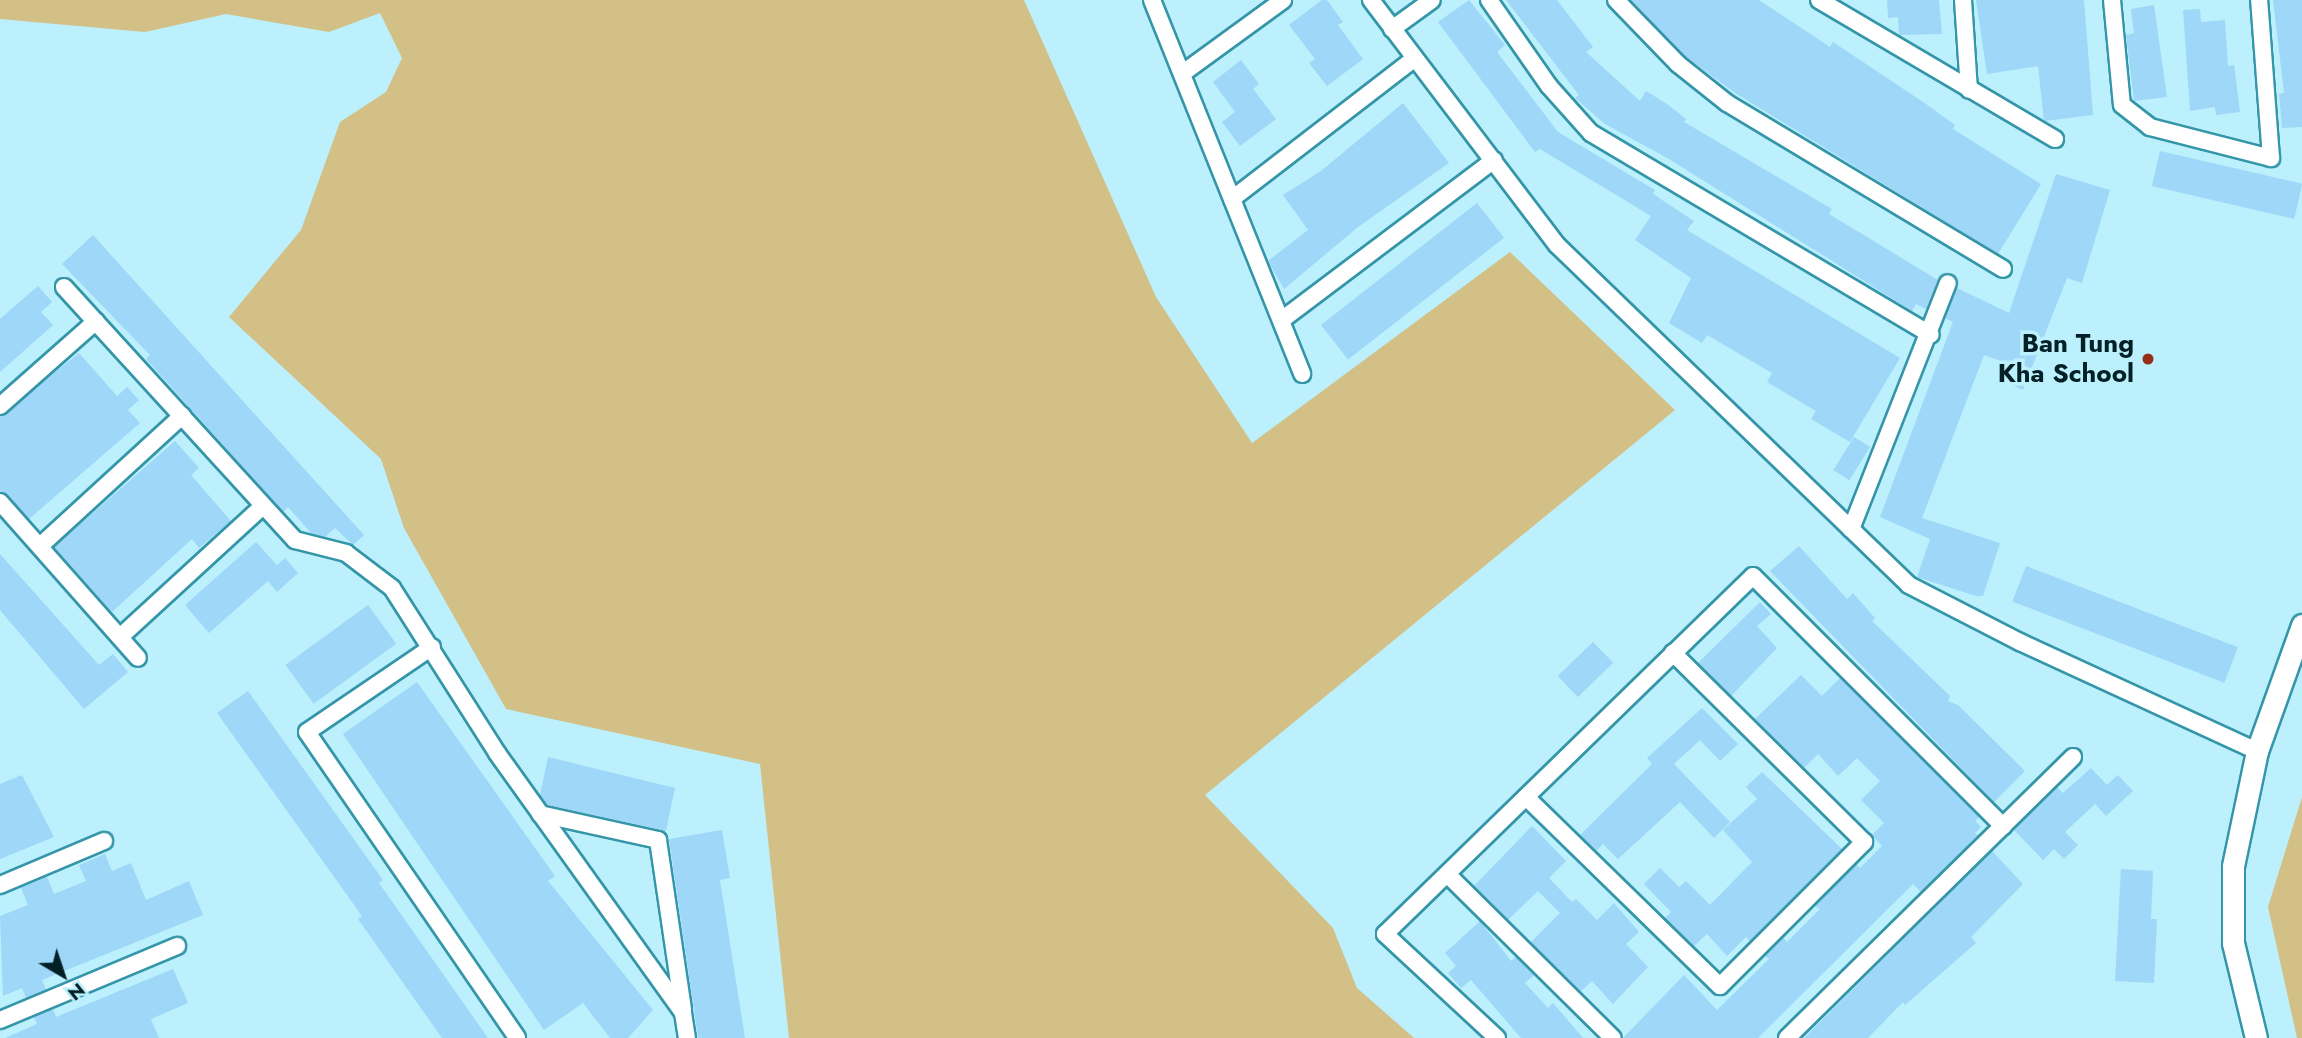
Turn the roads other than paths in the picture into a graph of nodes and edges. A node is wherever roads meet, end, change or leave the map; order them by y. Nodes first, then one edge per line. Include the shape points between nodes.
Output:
1 (1152, 0) edge
2 (1283, 0) edge
3 (1371, 0) edge
4 (1432, 0) edge
5 (1489, 0) edge
6 (1616, 0) edge
7 (1819, 0) edge
8 (1963, 0) edge
9 (2112, 0) edge
10 (2259, 0) edge
11 (1392, 29) junction
12 (1414, 59) junction
13 (1183, 73) junction
14 (1969, 90) junction
15 (2055, 139) dead end
16 (1494, 160) junction
17 (1232, 199) junction
18 (2003, 269) dead end
19 (1948, 283) dead end
20 (64, 287) dead end
21 (1283, 319) junction
22 (96, 321) junction
23 (1931, 335) junction
24 (1302, 374) dead end
25 (0, 406) edge
26 (182, 416) junction
27 (0, 502) edge
28 (263, 506) junction
29 (1850, 529) junction
30 (40, 546) junction
31 (2302, 625) edge
32 (120, 637) junction
33 (432, 648) junction
34 (1673, 653) junction
35 (138, 658) dead end
36 (2257, 751) junction
37 (2073, 757) dead end
38 (1526, 797) junction
39 (540, 814) junction
40 (2003, 826) junction
41 (104, 841) dead end
42 (1447, 874) junction
43 (0, 886) edge
44 (177, 946) dead end
45 (683, 1013) junction
46 (0, 1020) edge
47 (517, 1038) edge
48 (687, 1038) edge
49 (1497, 1038) edge
50 (1613, 1038) edge
51 (1787, 1038) edge
52 (2256, 1038) edge

1 - 13 street
2 - 13 street
3 - 11 street
4 - 11 street
5 - 23 street via 1549,86 1591,133
6 - 18 street via 1678,65 1727,103
7 - 14 street
8 - 14 street
9 - 10 street via 2122,105 2150,127 2271,158
11 - 12 street
12 - 16 street
12 - 17 street
13 - 17 street
14 - 15 street
16 - 21 street
16 - 29 street via 1557,245
17 - 21 street
19 - 23 street
20 - 22 street
21 - 24 street
22 - 25 street
22 - 26 street
23 - 29 street
26 - 28 street
26 - 30 street
27 - 30 street
28 - 32 street
28 - 33 street via 295,540 346,553 392,588
29 - 36 street via 1919,590
30 - 32 street
31 - 36 street
32 - 35 street
33 - 39 street
33 - 47 street via 307,732
34 - 38 street
34 - 38 street via 1864,842 1720,986
34 - 40 street via 1753,576
36 - 52 street via 2233,878 2233,943
37 - 40 street
38 - 42 street
39 - 45 street
39 - 45 street via 658,840
40 - 51 street
41 - 43 street
42 - 49 street via 1385,934
42 - 50 street
44 - 46 street
45 - 48 street

